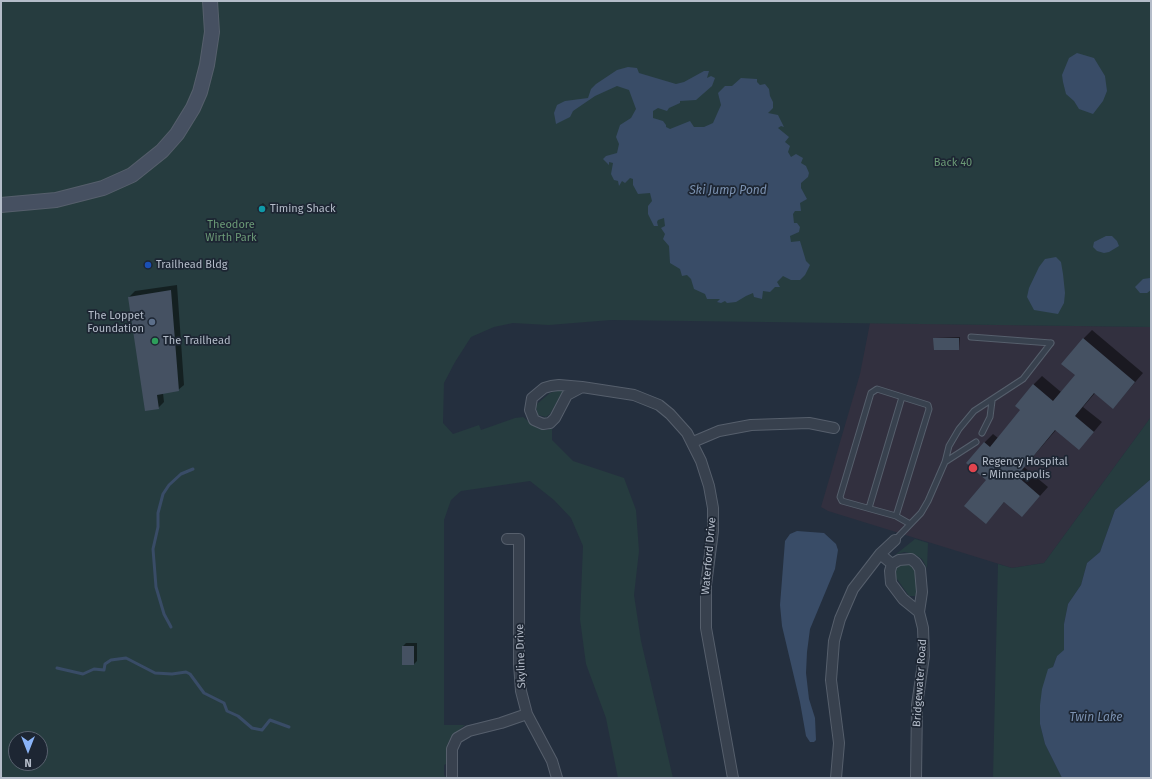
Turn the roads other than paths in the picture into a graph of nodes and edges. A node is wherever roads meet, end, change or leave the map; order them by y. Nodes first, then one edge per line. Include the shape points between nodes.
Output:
1 (210, 1) edge
2 (1, 205) edge
3 (971, 337) dead end
4 (582, 387) junction
5 (902, 396) junction
6 (992, 401) junction
7 (834, 428) dead end
8 (982, 433) dead end
9 (693, 442) junction
10 (976, 442) dead end
11 (945, 462) junction
12 (869, 508) junction
13 (896, 516) junction
14 (910, 524) junction
15 (507, 539) dead end
16 (895, 540) joint
17 (880, 554) junction
18 (892, 564) junction
19 (919, 612) junction
20 (527, 714) junction
21 (452, 778) edge
22 (557, 778) edge
23 (733, 778) edge
24 (836, 778) edge
25 (916, 778) edge

1 - 2 street via 212,32 200,92 177,134 162,151 132,175 103,188 56,200
3 - 6 lane via 1051,343 1023,379
4 - 4 street, Waterford Drive via 558,385 544,388 532,398 530,404 534,420 543,424 550,423 567,395
4 - 9 street, Waterford Drive via 646,399 670,414
5 - 12 lane
5 - 12 lane via 877,389 872,394 840,497 842,501
5 - 13 lane via 928,405 929,409
6 - 8 lane via 990,417
6 - 11 lane via 974,411 959,429 949,446
7 - 9 street via 809,423 751,425 719,431
9 - 23 street, Waterford Drive via 706,473 712,508 705,591 706,628
10 - 11 lane
11 - 14 lane via 928,501
12 - 13 lane
13 - 14 lane
14 - 16 lane
15 - 20 street, Skyline Drive via 519,539 520,680
16 - 17 street
17 - 18 street
17 - 24 street via 850,594 834,641 831,680 840,743
18 - 19 street via 889,576 891,583 903,599
18 - 19 street, Bridgewater Road via 899,560 911,560 920,569 922,592
19 - 25 street, Bridgewater Road via 923,628 924,656 917,705
20 - 21 street via 469,731 457,738 452,749
20 - 22 street, Skyline Drive via 550,756

